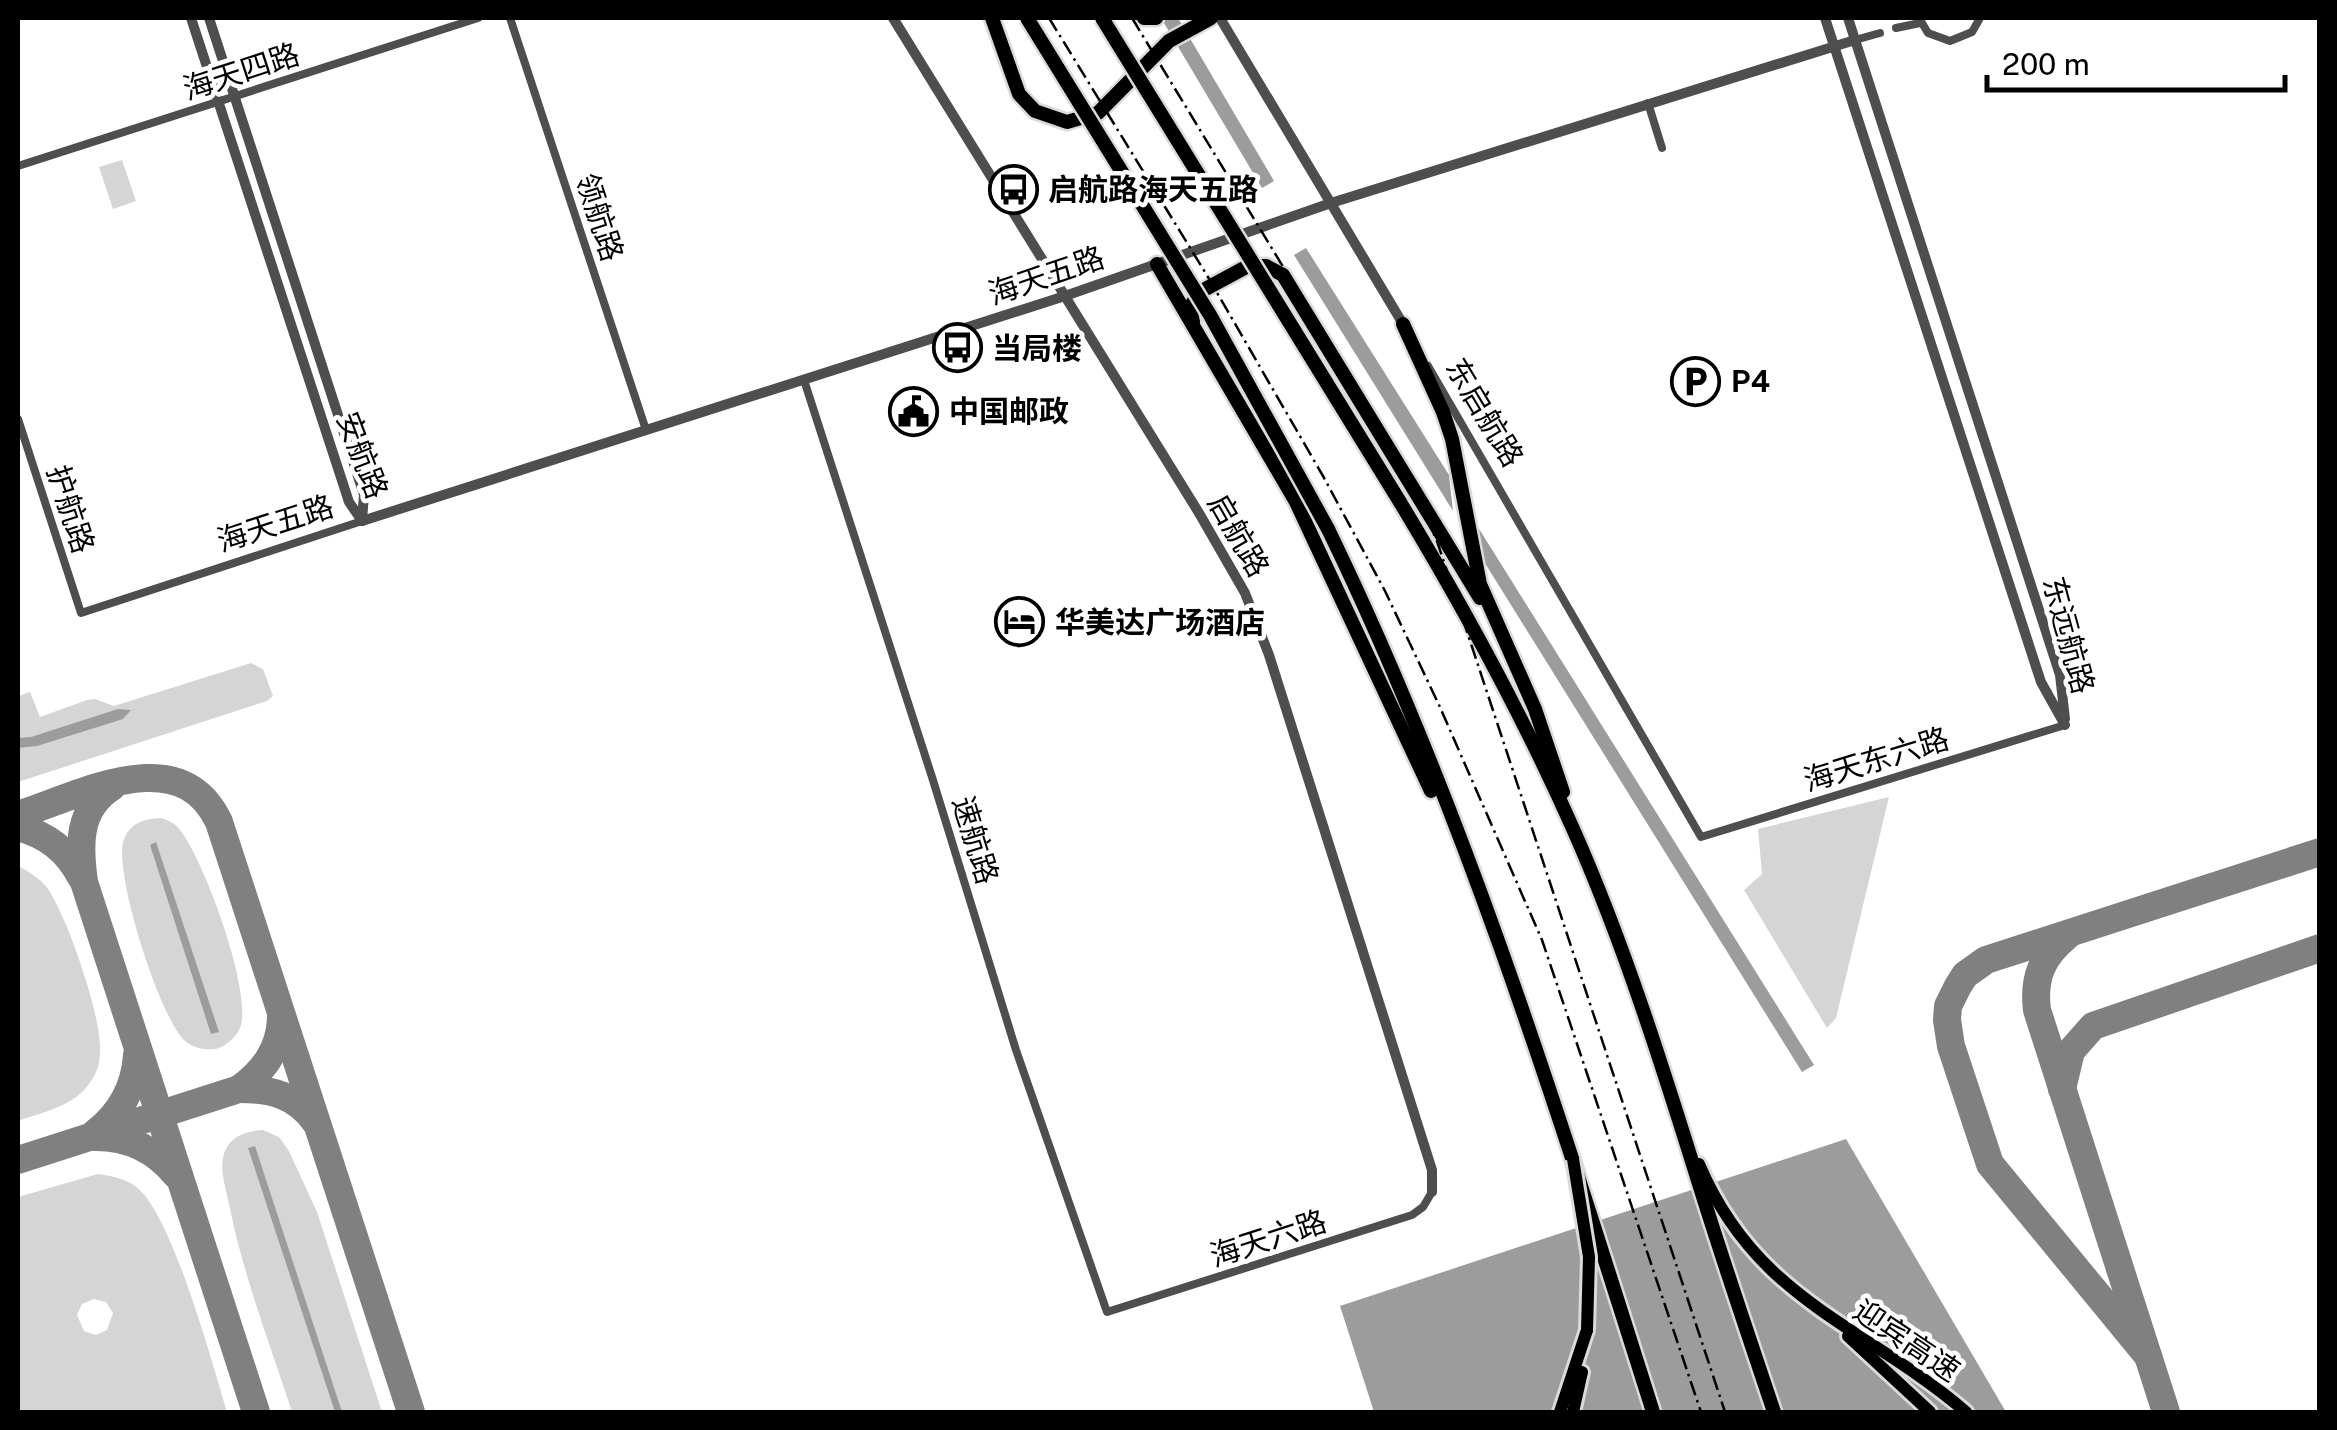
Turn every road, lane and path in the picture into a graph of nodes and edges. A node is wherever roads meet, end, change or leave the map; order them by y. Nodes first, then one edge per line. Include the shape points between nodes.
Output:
1 (191, 18) edge
2 (209, 18) edge
3 (478, 18) edge
4 (510, 18) edge
5 (893, 18) edge
6 (992, 18) edge
7 (1028, 18) edge
8 (1102, 18) edge
9 (1144, 18) edge
10 (1156, 18) edge
11 (1211, 18) edge
12 (1220, 18) edge
13 (1825, 18) edge
14 (1848, 18) edge
15 (1980, 18) edge
16 (1920, 20) edge
17 (1896, 28) dead end
18 (1880, 33) dead end
19 (1855, 40) junction
20 (1834, 45) junction
21 (235, 96) junction
22 (218, 102) junction
23 (1648, 103) junction
24 (1662, 148) dead end
25 (18, 166) edge
26 (1331, 203) junction
27 (1157, 264) junction
28 (1065, 296) junction
29 (1403, 324) junction
30 (1195, 328) junction
31 (804, 380) junction
32 (18, 419) edge
33 (646, 430) junction
34 (362, 521) junction
35 (81, 613) joint
36 (1494, 620) junction
37 (2065, 725) junction
38 (1574, 831) junction
39 (1700, 836) joint
40 (1480, 896) junction
41 (1682, 1125) junction
42 (1573, 1160) junction
43 (1432, 1192) joint
44 (1818, 1310) junction
45 (1108, 1312) joint
46 (1588, 1330) junction
47 (1560, 1412) edge
48 (1573, 1412) edge
49 (1654, 1412) edge
50 (1774, 1412) edge
51 (1930, 1412) edge
52 (1966, 1412) edge

1 - 22 street, 安航路
2 - 21 street, 安航路
3 - 21 street, 海天四路
4 - 33 street, 领航路
5 - 28 street, 启航路
6 - 11 highway via 1020,94 1035,111 1077,121 1098,112 1169,41
7 - 40 highway, bridge via 1210,316 1328,530 1390,662
8 - 38 highway, bridge via 1400,502 1516,710
9 - 10 highway
12 - 26 street, 东启航路
13 - 20 street, 东远航路
14 - 19 street, 东远航路
15 - 16 street via 1972,32 1950,42 1928,33
16 - 17 street
18 - 19 street
19 - 20 street, 海天五路
19 - 37 street, 东远航路 via 2060,675
20 - 23 street, 海天五路
20 - 37 street, 东远航路 via 2041,682
21 - 22 street, 海天四路
21 - 34 street, 安航路 via 364,496
22 - 25 street, 海天四路
22 - 34 street, 安航路 via 349,502
23 - 24 street
23 - 26 street, 海天五路
26 - 27 street, 海天五路
26 - 29 street, 东启航路
27 - 28 street, 海天五路
27 - 30 highway
28 - 31 street, 海天五路
28 - 43 street, 启航路 via 1245,594 1432,1170
29 - 36 highway via 1452,440 1472,552
29 - 39 street, 东启航路
30 - 36 highway via 1190,308 1198,292 1248,266 1283,275
30 - 40 highway via 1296,502
31 - 33 street, 海天五路
31 - 45 street, 速航路 via 1016,1050
32 - 35 street, 护航路
33 - 34 street, 海天五路
34 - 35 street, 海天五路
36 - 38 highway via 1535,709
37 - 39 street, 海天东六路
38 - 41 highway
40 - 42 highway
41 - 44 main road, 迎宾高速 via 1729,1221 1772,1274
41 - 50 highway
42 - 46 main road, bridge via 1589,1257
42 - 49 highway, bridge
43 - 45 street, 海天六路 via 1412,1215
44 - 51 main road, 迎宾高速
44 - 52 main road, 迎宾高速
46 - 47 main road
46 - 48 main road

